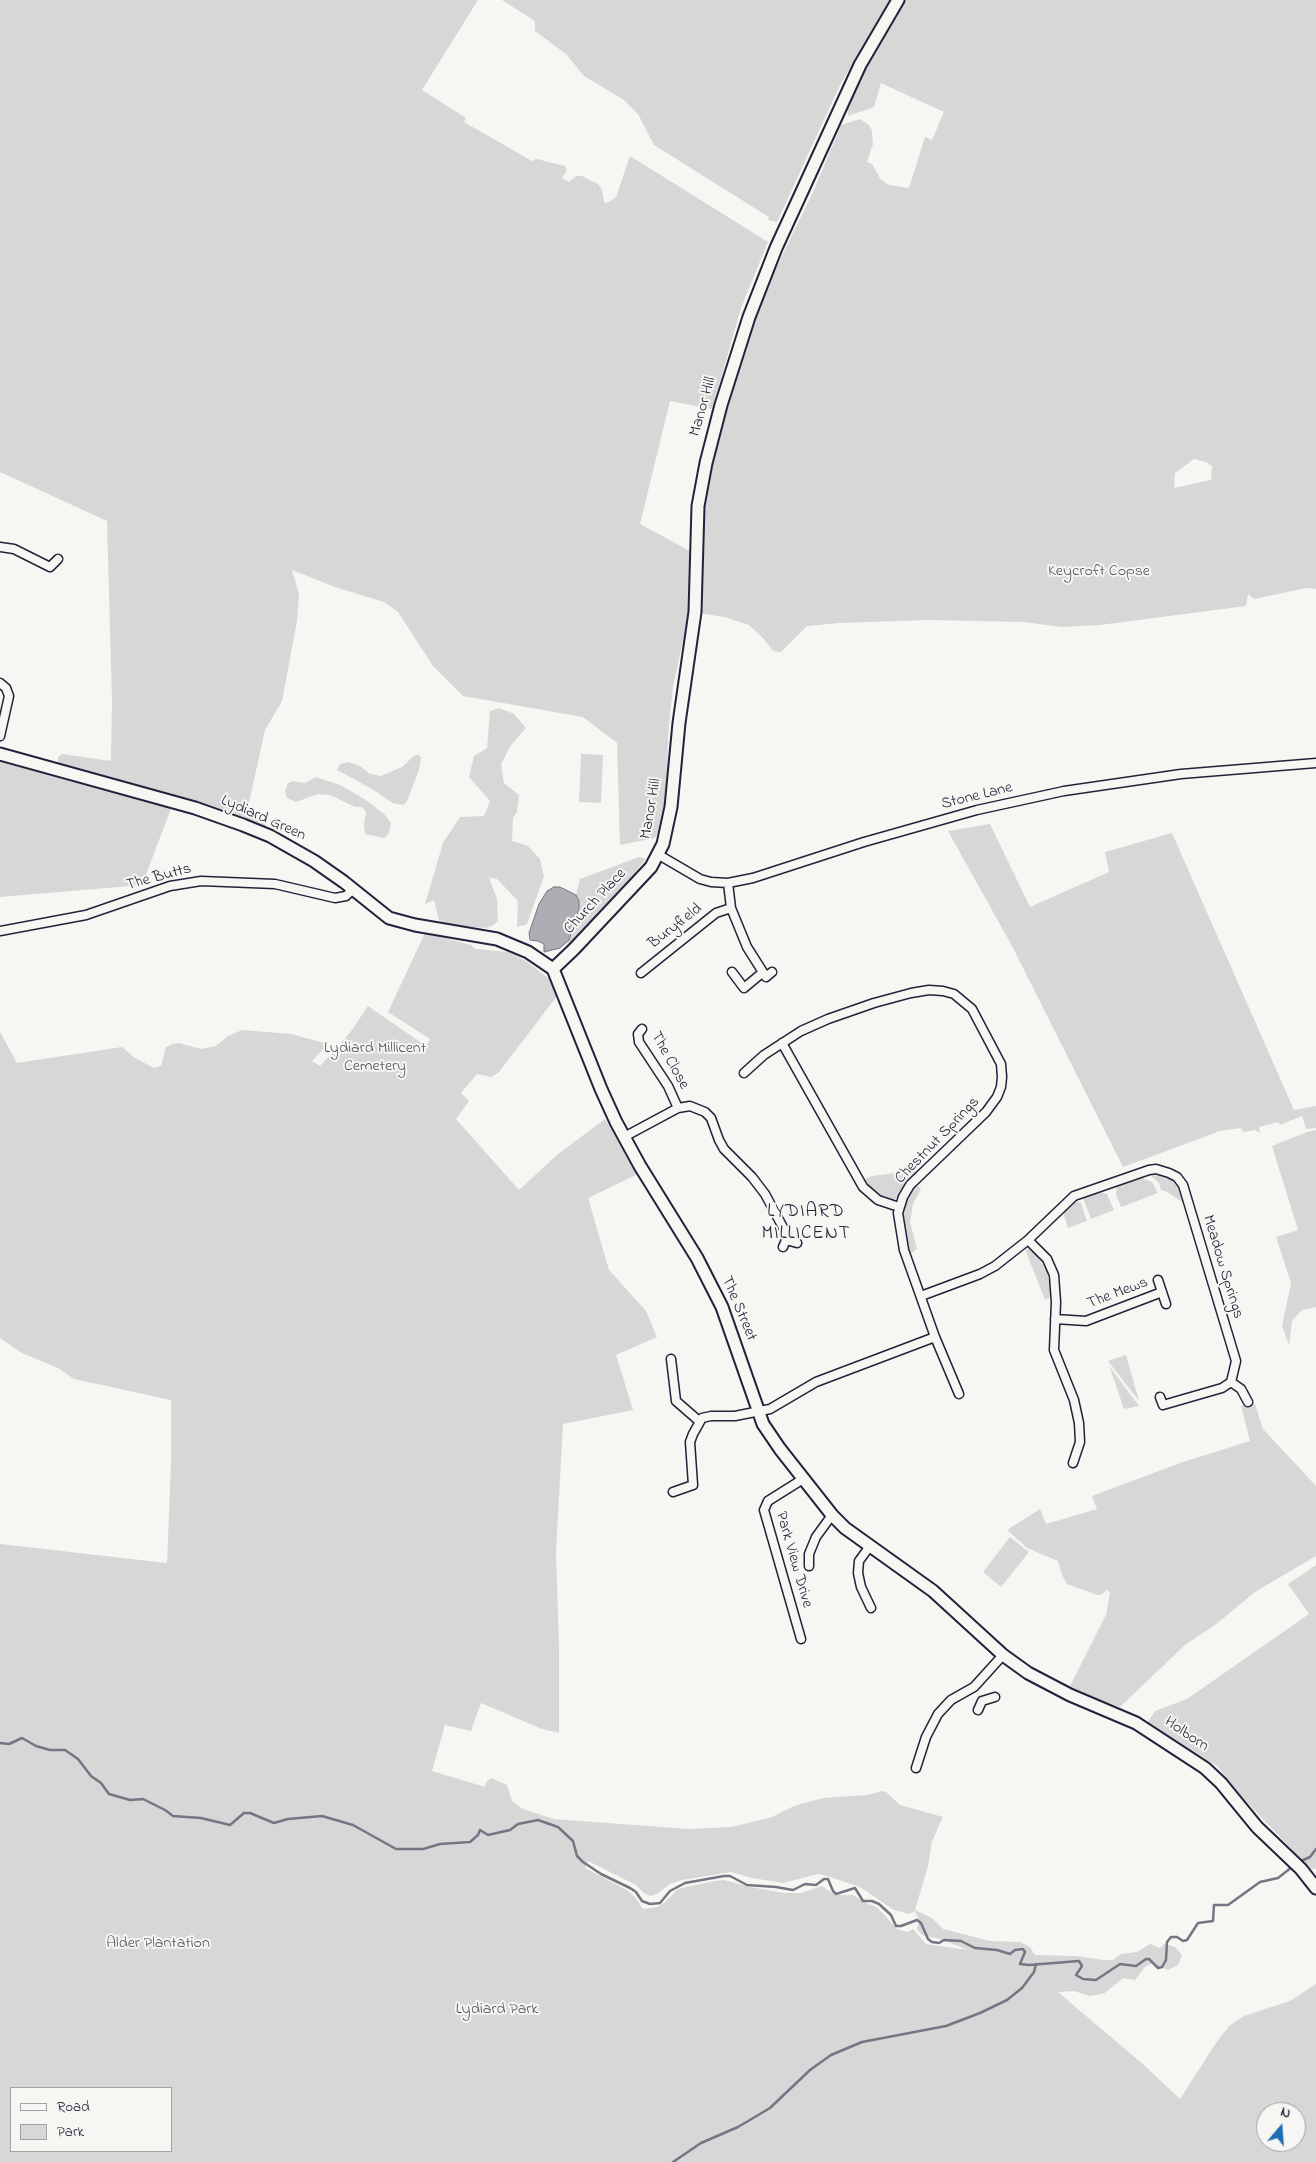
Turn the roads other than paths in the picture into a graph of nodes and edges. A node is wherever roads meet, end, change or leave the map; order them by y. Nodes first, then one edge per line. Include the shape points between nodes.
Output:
1 (898, 0) edge
2 (0, 548) edge
3 (58, 559) dead end
4 (50, 567) junction
5 (50, 576) dead end
6 (0, 682) edge
7 (0, 736) edge
8 (0, 754) edge
9 (1316, 764) edge
10 (659, 855) junction
11 (728, 884) junction
12 (353, 889) junction
13 (731, 908) junction
14 (0, 931) edge
15 (553, 969) junction
16 (732, 972) dead end
17 (772, 972) dead end
18 (641, 973) dead end
19 (762, 973) junction
20 (642, 1029) dead end
21 (782, 1043) junction
22 (744, 1073) dead end
23 (678, 1108) junction
24 (624, 1137) junction
25 (899, 1207) junction
26 (1028, 1240) junction
27 (797, 1243) dead end
28 (1158, 1280) dead end
29 (1162, 1292) junction
30 (921, 1296) junction
31 (1166, 1304) dead end
32 (1055, 1319) junction
33 (935, 1337) junction
34 (671, 1359) dead end
35 (1231, 1382) junction
36 (959, 1394) dead end
37 (1248, 1402) dead end
38 (758, 1413) junction
39 (1166, 1414) dead end
40 (699, 1421) junction
41 (1073, 1464) dead end
42 (803, 1479) junction
43 (673, 1492) dead end
44 (832, 1515) junction
45 (870, 1546) junction
46 (809, 1566) dead end
47 (871, 1608) dead end
48 (801, 1639) dead end
49 (1003, 1654) junction
50 (974, 1687) junction
51 (995, 1697) dead end
52 (982, 1701) junction
53 (978, 1710) dead end
54 (916, 1768) dead end
55 (1316, 1888) edge

1 - 10 street, Manor Hill via 863,60 781,236 749,317 721,405 699,501 695,612 681,703 671,807
2 - 4 street via 14,549
3 - 4 street
4 - 5 street
6 - 7 street via 9,696
8 - 12 street, Lydiard Green via 235,821 299,852
9 - 11 street, Stone Lane via 1164,776 1056,793 977,810
10 - 11 street, Stone Lane via 700,879
10 - 15 street, Church Place
11 - 13 street
12 - 14 street, The Butts via 346,896 336,898 275,884 201,881 170,886 86,915
12 - 15 street, Lydiard Green via 393,920 497,939 528,952
13 - 18 street, Buryfield via 716,914
13 - 19 street
15 - 24 street, The Street via 601,1089
16 - 19 street via 744,988
17 - 19 street via 766,977
20 - 23 street, The Close via 638,1034 639,1042 668,1086
21 - 22 street, Chestnut Springs
21 - 25 street, Chestnut Springs via 863,1187 878,1200
21 - 25 street, Chestnut Springs via 828,1019 911,993 942,991 954,994 972,1009 1000,1064 1001,1087 986,1112 910,1185
23 - 24 street, The Close
23 - 27 street, The Close via 696,1107 708,1114 724,1149 765,1194 784,1229 784,1243
24 - 38 street, The Street via 697,1258 722,1307
25 - 30 street, Chestnut Springs via 904,1250
26 - 30 street via 988,1270
26 - 32 street via 1047,1259 1054,1275
26 - 35 street, Meadow Springs via 1074,1196 1145,1171 1163,1170 1177,1178 1183,1185 1234,1351 1235,1370
28 - 29 street, The Mews
29 - 31 street, The Mews
29 - 32 street, The Mews via 1086,1321
30 - 33 street, Chestnut Springs
32 - 41 street via 1054,1350 1074,1400 1079,1423 1080,1442
33 - 36 street, Chestnut Springs
33 - 38 street via 825,1378 776,1407
34 - 40 street via 676,1401
35 - 37 street via 1241,1389
35 - 39 street via 1222,1388 1162,1401
38 - 40 street via 706,1416
38 - 42 street, The Street via 780,1450
40 - 43 street via 690,1442 693,1484
42 - 44 street, The Street
42 - 48 street, Park View Drive via 768,1501 764,1510
44 - 45 street, The Street
44 - 46 street via 816,1537 809,1554
45 - 47 street via 859,1560 858,1573
45 - 49 street, The Street via 933,1591
49 - 50 street
49 - 55 street, Holborn via 1051,1686 1136,1723 1205,1768
50 - 52 street
50 - 54 street via 951,1700 938,1714
51 - 52 street
52 - 53 street

